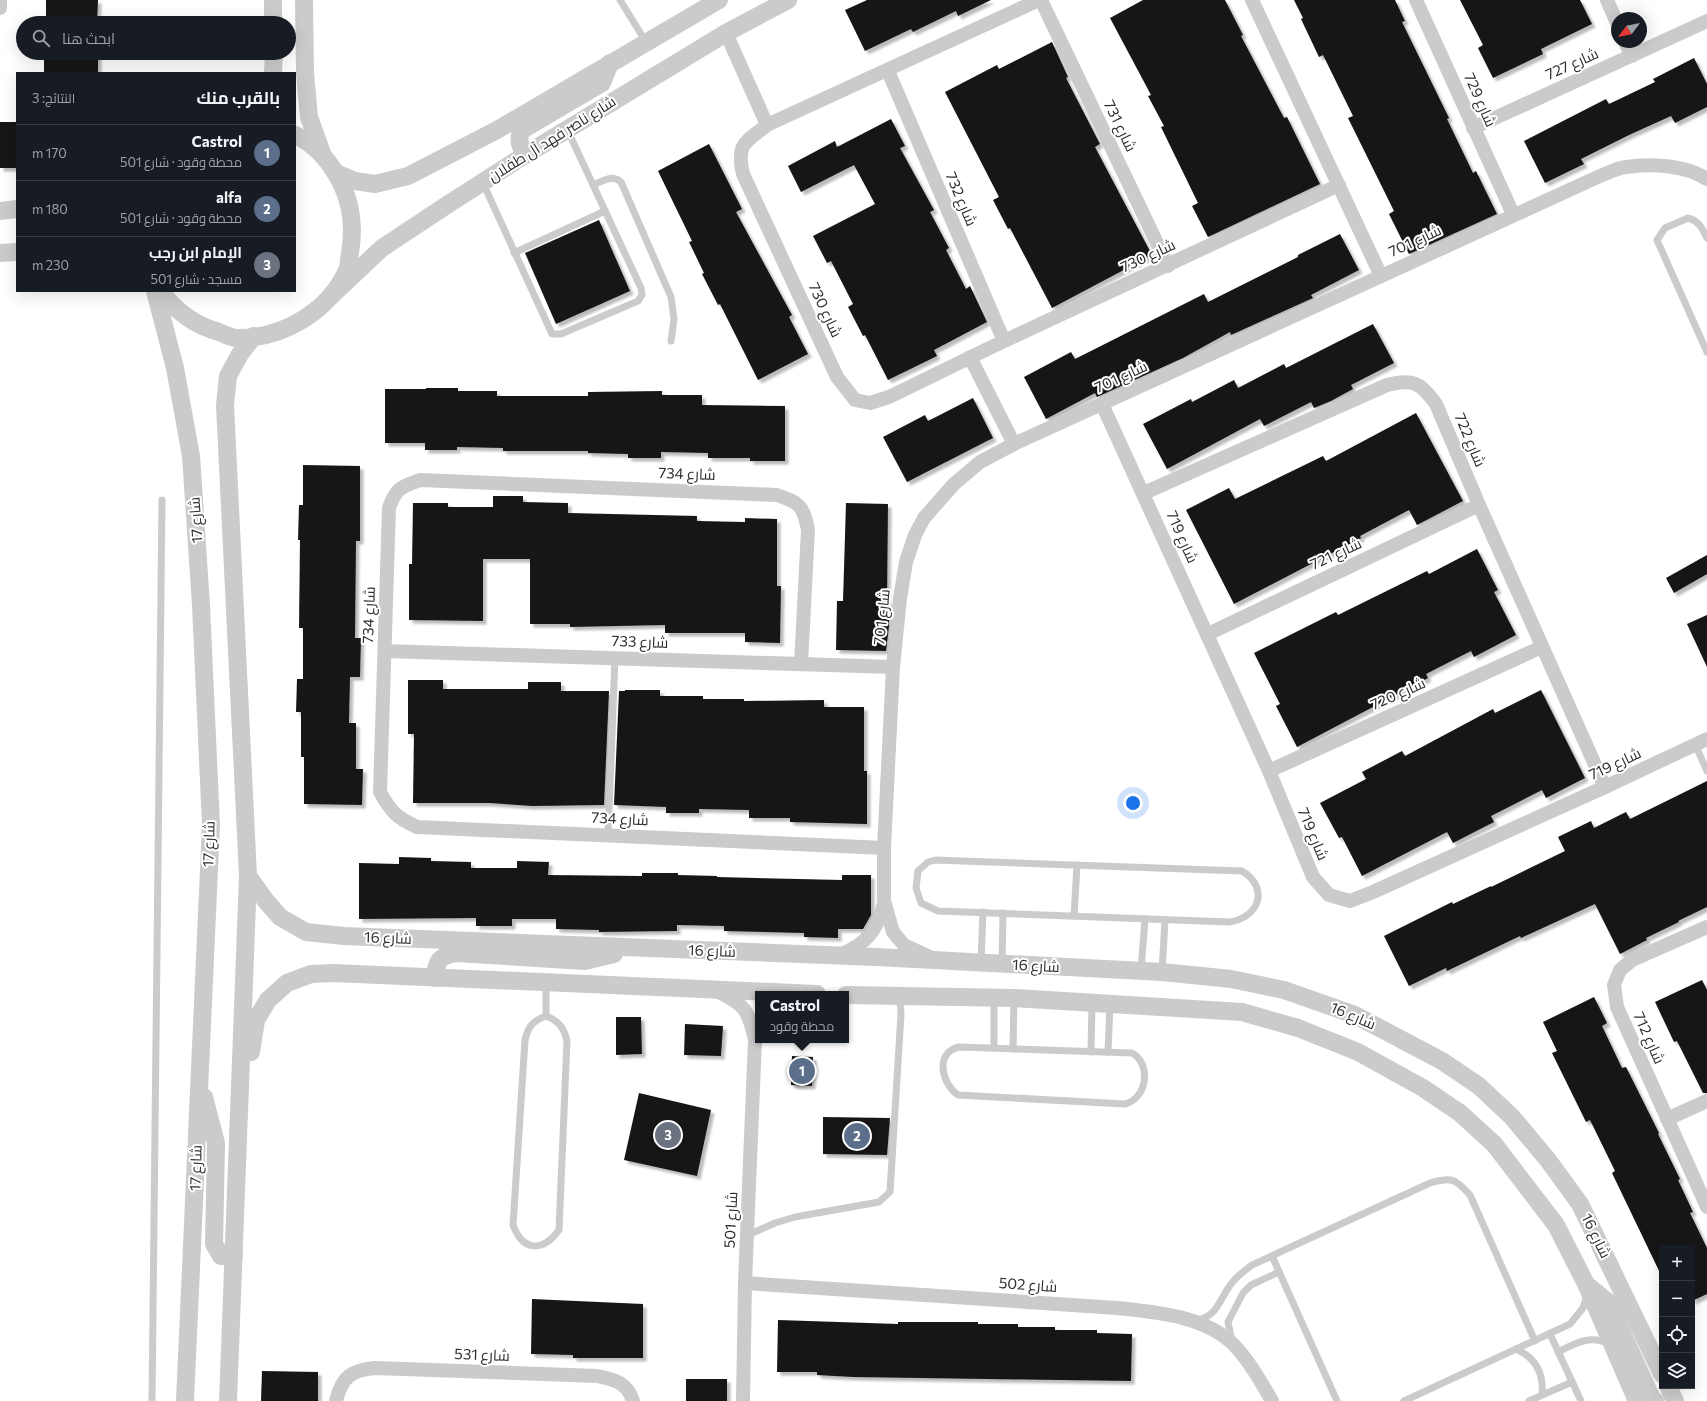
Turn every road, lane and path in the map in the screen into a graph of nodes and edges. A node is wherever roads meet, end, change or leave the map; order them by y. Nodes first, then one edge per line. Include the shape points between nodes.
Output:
1 (0, 0) edge
2 (273, 0) edge
3 (304, 0) edge
4 (620, 0) edge
5 (788, 0) edge
6 (1040, 0) edge
7 (1252, 0) edge
8 (1416, 0) edge
9 (1607, 0) edge
10 (715, 1) edge
11 (0, 8) edge
12 (1612, 12) edge
13 (273, 16) edge
14 (1707, 21) edge
15 (726, 33) junction
16 (646, 42) junction
17 (1628, 48) edge
18 (1632, 56) junction
19 (274, 60) edge
20 (610, 63) junction
21 (888, 71) junction
22 (273, 72) edge
23 (767, 125) junction
24 (1473, 128) junction
25 (567, 129) junction
26 (296, 135) edge
27 (525, 155) junction
28 (324, 157) junction
29 (336, 173) junction
30 (1707, 179) edge
31 (482, 182) junction
32 (593, 185) junction
33 (1340, 185) junction
34 (16, 209) edge
35 (0, 211) edge
36 (605, 211) junction
37 (1513, 214) junction
38 (1707, 238) edge
39 (16, 252) edge
40 (0, 253) edge
41 (514, 253) junction
42 (1168, 266) junction
43 (1381, 276) junction
44 (155, 292) edge
45 (162, 292) edge
46 (330, 297) junction
47 (254, 336) junction
48 (672, 340) dead end
49 (1004, 341) junction
50 (1707, 352) edge
51 (970, 357) junction
52 (1102, 404) junction
53 (1014, 444) junction
54 (1144, 493) junction
55 (162, 500) dead end
56 (1479, 505) junction
57 (1208, 634) junction
58 (1542, 647) junction
59 (385, 651) junction
60 (615, 658) junction
61 (802, 664) junction
62 (894, 667) junction
63 (1701, 742) edge
64 (1707, 770) edge
65 (1269, 771) junction
66 (1605, 787) junction
67 (608, 836) junction
68 (884, 848) junction
69 (1077, 865) junction
70 (248, 876) junction
71 (884, 901) junction
72 (983, 912) junction
73 (1003, 913) junction
74 (1074, 916) junction
75 (1145, 919) junction
76 (1165, 920) junction
77 (1707, 927) edge
78 (639, 949) junction
79 (838, 956) junction
80 (944, 961) junction
81 (981, 963) junction
82 (1002, 964) junction
83 (1141, 971) junction
84 (1162, 972) junction
85 (435, 978) junction
86 (546, 982) junction
87 (714, 990) junction
88 (755, 992) edge
89 (849, 995) edge
90 (900, 996) junction
91 (994, 997) junction
92 (1014, 998) junction
93 (1092, 1002) junction
94 (1110, 1003) junction
95 (546, 1016) junction
96 (755, 1032) edge
97 (757, 1043) edge
98 (994, 1048) junction
99 (1013, 1049) junction
100 (1091, 1052) junction
101 (1108, 1052) junction
102 (200, 1078) junction
103 (1707, 1101) edge
104 (239, 1118) junction
105 (1667, 1120) junction
106 (1707, 1207) edge
107 (748, 1235) junction
108 (234, 1256) junction
109 (1272, 1256) junction
110 (1279, 1272) junction
111 (745, 1283) junction
112 (1587, 1287) junction
113 (1190, 1320) junction
114 (1550, 1334) junction
115 (1535, 1340) junction
116 (1234, 1344) junction
117 (1613, 1346) junction
118 (1516, 1349) junction
119 (1558, 1352) junction
120 (1659, 1368) edge
121 (1572, 1382) junction
122 (1542, 1395) junction
123 (152, 1401) edge
124 (185, 1401) edge
125 (228, 1401) edge
126 (336, 1401) edge
127 (633, 1401) edge
128 (743, 1401) edge
129 (1272, 1401) edge
130 (1338, 1401) edge
131 (1404, 1401) edge
132 (1529, 1401) edge
133 (1581, 1401) edge
134 (1637, 1401) edge
135 (1655, 1401) edge

1 - 11 street
2 - 13 street
3 - 28 street via 305,72 309,117
4 - 16 lane
5 - 15 street, شارع ناصر فهد آل طفلان
6 - 21 street, شارع 730
6 - 42 street, شارع 731
7 - 33 street
8 - 24 street, شارع 729
9 - 12 street
10 - 16 street
14 - 18 street, شارع 727
15 - 23 street
15 - 25 street, شارع ناصر فهد آل طفلان
16 - 20 street
17 - 18 street
18 - 24 street, شارع 727
19 - 22 street
20 - 27 street via 602,83 522,130 518,137
20 - 29 street via 497,130 408,176 375,184 355,181
21 - 23 street, شارع 730
21 - 49 street, شارع 732
23 - 51 street, شارع 730 via 743,144 739,157 743,174 837,377 855,400 870,403 889,398
24 - 37 street, شارع 729
25 - 27 street, شارع ناصر فهد آل طفلان
25 - 32 lane
26 - 28 street via 307,140
27 - 31 street, شارع ناصر فهد آل طفلان
28 - 29 street
29 - 46 street via 348,198 353,232 348,267
30 - 37 street, شارع 701 via 1675,167 1625,167
31 - 41 lane
31 - 46 street, شارع ناصر فهد آل طفلان via 382,248
32 - 36 lane
32 - 48 lane via 610,178 616,178 621,182 671,297 674,319
33 - 42 street, شارع 730
33 - 43 street
34 - 35 street
36 - 41 lane
36 - 41 lane via 641,288 642,295 638,301 555,335 548,329
37 - 43 street, شارع 701
38 - 50 lane via 1702,226 1696,220 1688,218 1665,228 1657,240
39 - 40 street
42 - 49 street, شارع 730
43 - 52 street, شارع 701
44 - 102 street, شارع 17 via 175,368 191,456 201,606 211,824
45 - 47 street, شارع ناصر فهد آل طفلان via 172,307 201,327 235,338
46 - 47 street, شارع ناصر فهد آل طفلان via 303,321 270,334
47 - 70 street via 228,376 226,405
49 - 51 street, شارع 730
51 - 53 street
52 - 53 street, شارع 701
52 - 54 street, شارع 719
53 - 62 street, شارع 701 via 980,462 954,484 924,518 906,562
54 - 56 street, شارع 722 via 1387,384 1404,380 1416,384 1427,392 1436,404
54 - 57 street, شارع 719
55 - 123 lane
56 - 57 street, شارع 721
56 - 58 street, شارع 722
57 - 65 street, شارع 719
58 - 65 street, شارع 720
58 - 66 street, شارع 722
59 - 60 street, شارع 733
59 - 61 street, شارع 734 via 389,508 394,493 403,486 420,480 776,495 795,501 805,514 808,530
59 - 67 street, شارع 734 via 380,792 390,810 405,822 418,827
60 - 61 street, شارع 733
60 - 67 lane
61 - 62 street, شارع 733
62 - 68 street, شارع 701
63 - 64 lane
63 - 66 street, شارع 719
65 - 66 street, شارع 719 via 1313,877 1329,895 1350,901
67 - 68 street, شارع 734
68 - 71 street, شارع 701
69 - 72 lane via 935,860 928,862 918,871 916,888 922,903 938,910
69 - 74 lane
69 - 76 lane via 1242,871 1251,876 1257,885 1257,902 1253,911 1238,921
70 - 78 street, شارع 16 via 280,917 306,932 344,936
70 - 104 street
71 - 79 street, شارع 701 via 879,921 872,934 857,947
71 - 80 street, شارع 701 via 893,932 904,945
72 - 73 lane
72 - 81 lane
73 - 74 lane
73 - 82 lane
74 - 75 lane
75 - 76 lane
75 - 83 lane
76 - 84 lane
77 - 105 street, شارع 712 via 1632,960 1620,970 1614,985 1617,1007
78 - 79 street, شارع 16
78 - 85 street via 585,961 456,953 444,955 437,962
79 - 80 street, شارع 16
80 - 81 street, شارع 16
81 - 82 street, شارع 16
82 - 83 street, شارع 16
83 - 84 street, شارع 16
84 - 120 street, شارع 16 via 1231,979 1284,990 1355,1015 1442,1061 1479,1086 1512,1117 1580,1204
85 - 86 street
85 - 104 street via 311,974 287,984 268,1000 256,1020
86 - 87 street
86 - 95 lane
87 - 88 street
87 - 96 street, شارع 501 via 737,1001 744,1008
89 - 90 street, شارع 16
90 - 91 street, شارع 16
90 - 107 lane via 890,1192 875,1204 795,1217
91 - 92 street, شارع 16
91 - 98 lane
92 - 93 street, شارع 16
92 - 99 lane
93 - 94 street, شارع 16
93 - 100 lane
94 - 101 lane
94 - 112 street, شارع 16 via 1242,1012 1298,1028 1358,1052 1423,1088 1460,1113 1494,1144 1556,1225
95 - 95 lane via 531,1024 525,1040 513,1225 525,1244 535,1246 550,1241 559,1230 567,1041 560,1024
97 - 107 street, شارع 501
98 - 99 lane
98 - 101 lane via 959,1047 950,1051 944,1059 943,1074 949,1088 958,1095 1131,1103 1143,1091 1144,1071 1141,1060 1132,1053
99 - 100 lane
100 - 101 lane
102 - 108 street via 216,1143 214,1244 221,1256
102 - 124 street, شارع 17
103 - 105 street
104 - 108 street
105 - 106 street, شارع 712
107 - 111 street, شارع 501
108 - 125 street
109 - 110 lane
109 - 113 lane via 1240,1273 1210,1315
109 - 115 lane via 1430,1183 1446,1179 1455,1181 1470,1195
110 - 116 lane via 1252,1285 1244,1293 1228,1322
110 - 130 lane
111 - 113 street, شارع 502 via 1117,1308 1165,1313
111 - 128 street, شارع 501
112 - 114 lane via 1583,1308 1577,1317 1570,1324
112 - 117 street, شارع 16
112 - 135 street via 1608,1302
113 - 116 street, شارع 502
114 - 115 lane
114 - 119 lane
115 - 118 lane
116 - 129 street, شارع 502
117 - 119 lane via 1603,1341 1586,1340
117 - 134 street, شارع 16
118 - 122 lane via 1530,1357 1539,1369
118 - 131 lane
119 - 121 lane
121 - 122 lane
121 - 133 lane
122 - 132 lane
126 - 127 street, شارع 531 via 340,1388 349,1375 375,1368 597,1376 616,1381 630,1391

